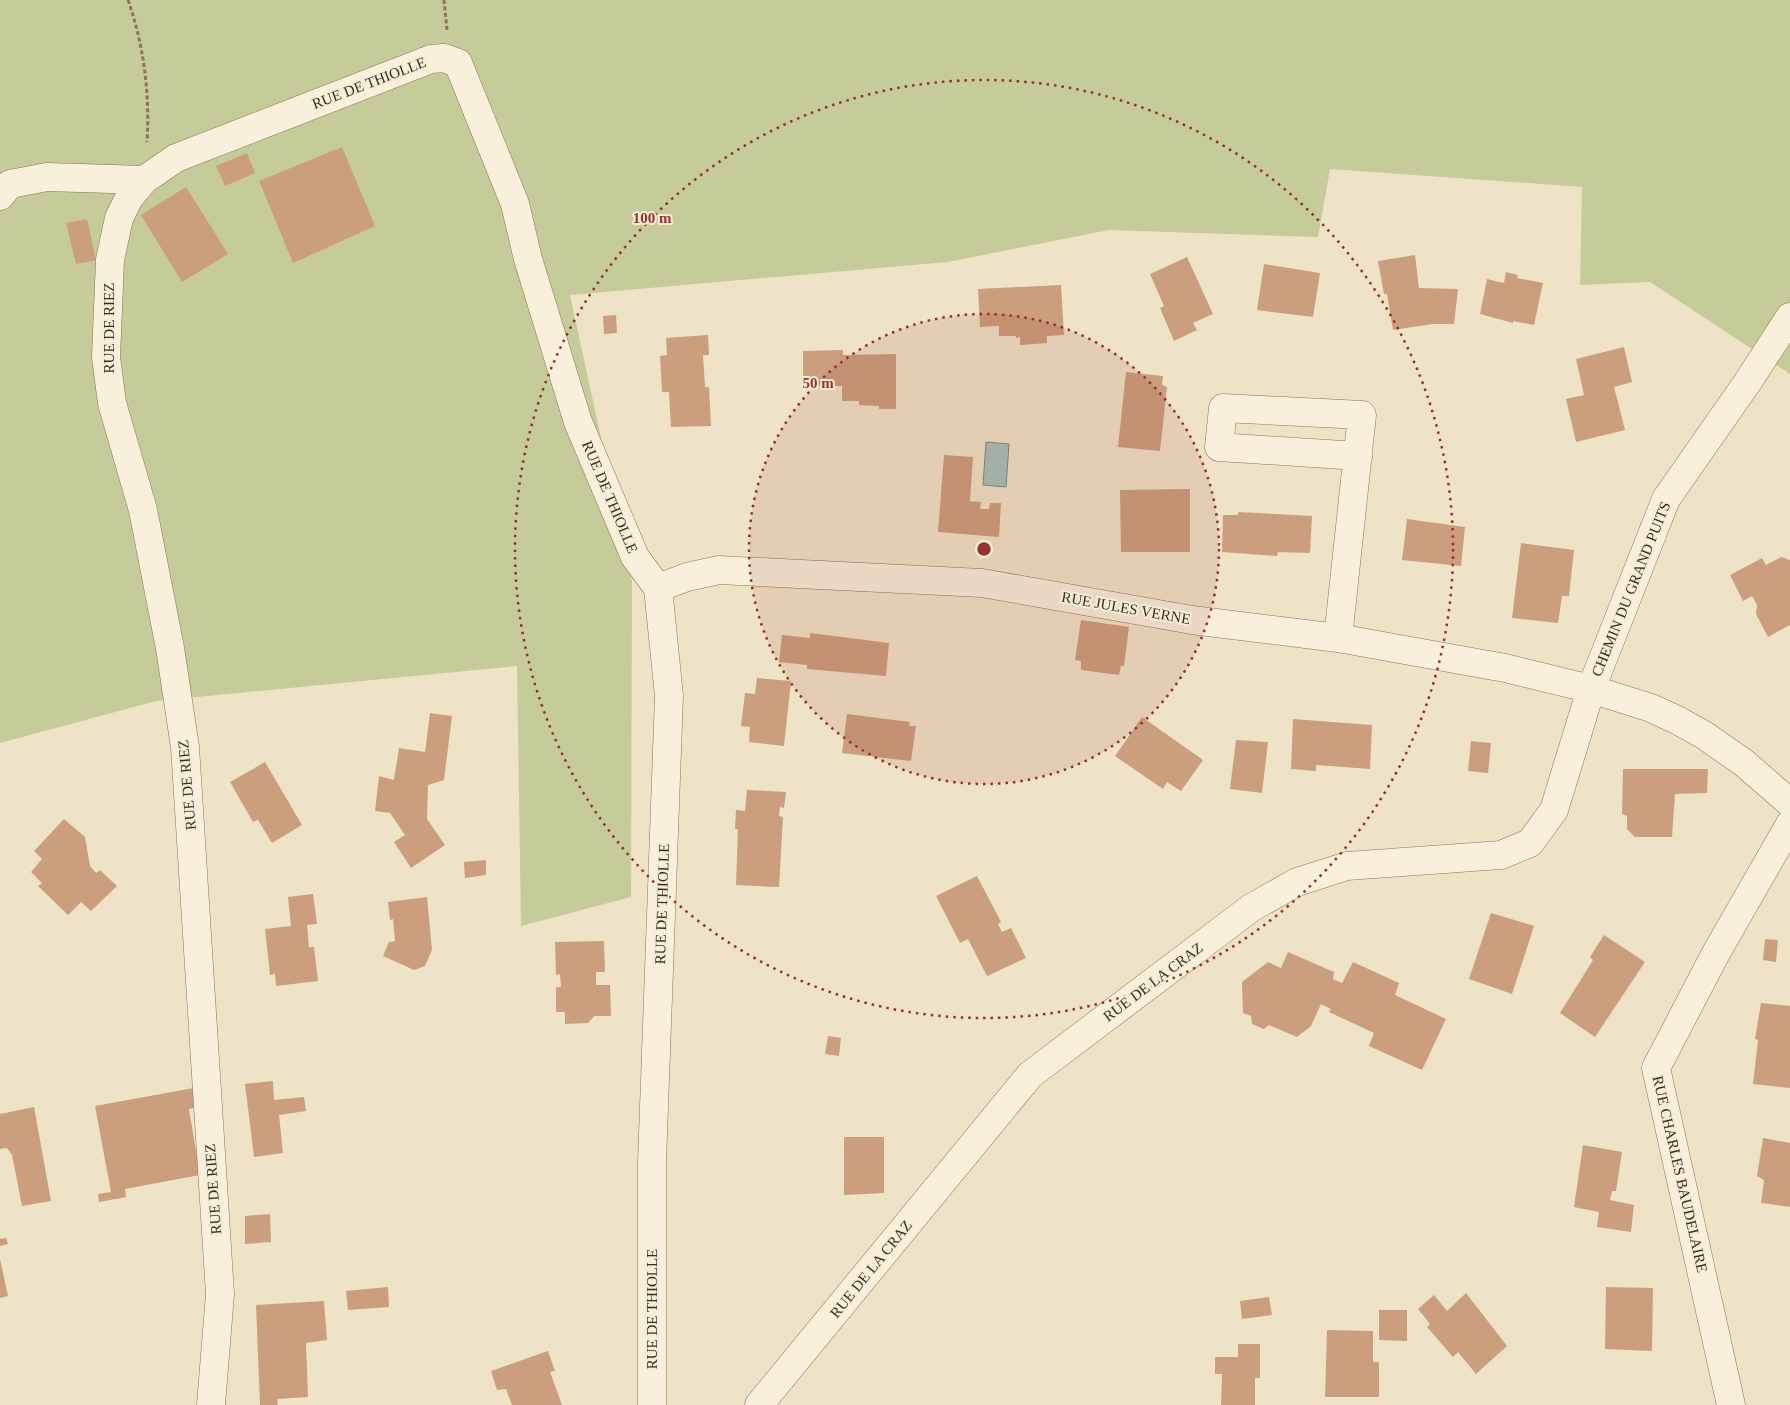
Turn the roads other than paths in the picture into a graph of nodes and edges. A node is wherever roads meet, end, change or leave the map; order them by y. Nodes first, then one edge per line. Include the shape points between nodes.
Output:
1 (144, 180) junction
2 (0, 196) edge
3 (1790, 317) edge
4 (1358, 456) junction
5 (658, 588) junction
6 (1338, 638) junction
7 (1591, 689) junction
8 (1790, 803) edge
9 (1790, 824) edge
10 (211, 1405) edge
11 (652, 1405) edge
12 (759, 1405) edge
13 (1732, 1405) edge

1 - 2 street via 47,177 10,184
1 - 5 street, RUE DE THIOLLE via 176,158 431,59 444,58 458,63 515,204 528,259 578,422 635,556
1 - 10 street, RUE DE RIEZ via 129,198 119,218 110,260 106,358 112,403 143,510 170,648 185,747 220,1294
3 - 7 street, CHEMIN DU GRAND PUITS via 1666,499
4 - 4 street via 1362,415 1223,408 1219,447
4 - 6 street
5 - 6 street, RUE JULES VERNE via 719,570 982,583 1192,620
5 - 11 street, RUE DE THIOLLE via 669,696 652,1162
6 - 7 street, RUE JULES VERNE via 1505,668
7 - 8 street, RUE JULES VERNE via 1651,708 1704,734 1744,762
7 - 12 street, RUE DE LA CRAZ via 1554,810 1530,843 1501,855 1347,866 1297,882 1251,908 1030,1076
9 - 13 street, RUE CHARLES BAUDELAIRE via 1716,953 1656,1068

